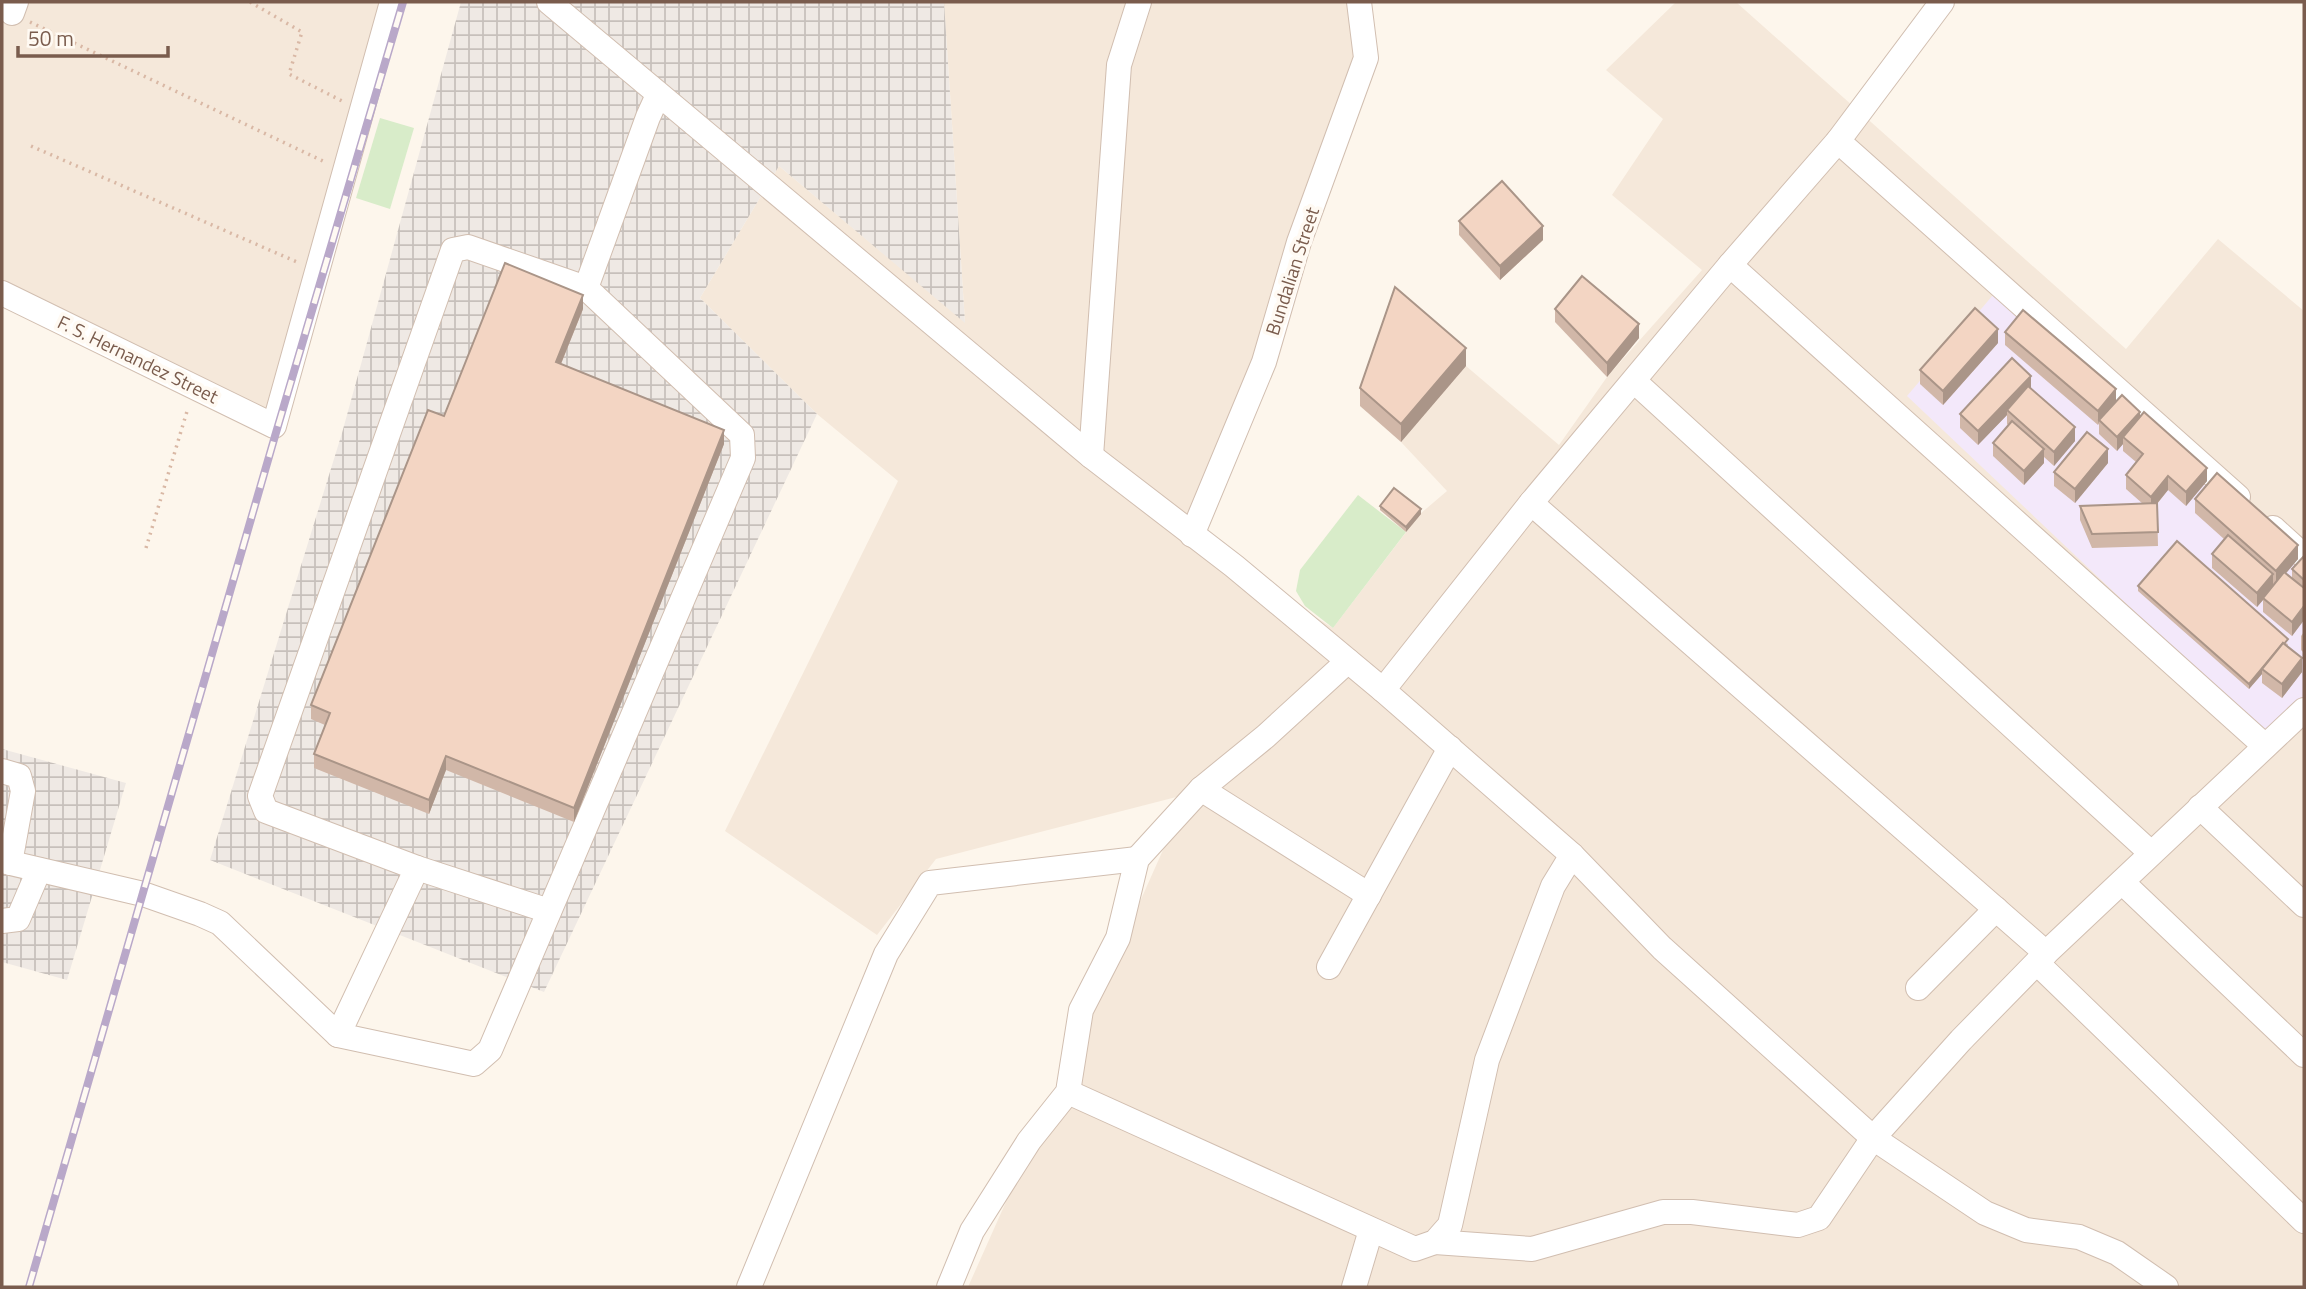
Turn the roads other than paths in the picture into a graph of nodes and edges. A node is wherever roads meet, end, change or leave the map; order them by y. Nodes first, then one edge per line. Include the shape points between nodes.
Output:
1 (392, 2) edge
2 (549, 2) edge
3 (1139, 2) edge
4 (1359, 2) edge
5 (1942, 2) edge
6 (658, 95) junction
7 (1838, 141) junction
8 (1730, 265) junction
9 (586, 288) junction
10 (2, 293) edge
11 (1634, 381) junction
12 (1091, 456) junction
13 (1531, 503) junction
14 (1192, 535) junction
15 (2304, 556) edge
16 (1348, 661) junction
17 (1383, 690) junction
18 (2303, 713) edge
19 (2265, 746) junction
20 (1450, 748) junction
21 (2, 771) edge
22 (1201, 789) junction
23 (2200, 807) junction
24 (2151, 853) junction
25 (1572, 856) junction
26 (1137, 859) junction
27 (6, 862) edge
28 (417, 868) junction
29 (38, 870) junction
30 (2122, 881) junction
31 (1369, 894) junction
32 (2304, 905) edge
33 (1996, 909) junction
34 (549, 911) junction
35 (2, 921) edge
36 (2041, 958) junction
37 (1329, 967) dead end
38 (1918, 988) dead end
39 (338, 1035) junction
40 (2304, 1055) edge
41 (1068, 1091) junction
42 (1873, 1138) junction
43 (2304, 1221) edge
44 (1371, 1230) junction
45 (1435, 1242) junction
46 (749, 1287) edge
47 (948, 1287) edge
48 (1354, 1287) edge
49 (2166, 1287) edge

1 - 10 street, F. S. Hernandez Street via 274,426
2 - 6 street
3 - 12 street via 1119,65
4 - 14 street, Bundalian Street via 1366,58 1299,242 1264,362
5 - 7 street
6 - 9 street
6 - 12 street
7 - 8 street
7 - 15 street
8 - 11 street
8 - 19 street
9 - 28 street via 468,247 453,250 260,796 266,811
9 - 34 street via 742,435 743,458
11 - 13 street
11 - 24 street
12 - 14 street
13 - 17 street
13 - 33 street
14 - 16 street
16 - 17 street
16 - 22 street
17 - 20 street
18 - 19 street
19 - 23 street
20 - 25 street
20 - 31 street
21 - 27 street via 19,776 23,791
22 - 26 street
22 - 31 street
23 - 24 street
23 - 32 street
24 - 30 street
25 - 42 street via 1662,948
25 - 45 street via 1553,886 1487,1060 1450,1225
26 - 41 street via 1118,938 1081,1010
26 - 46 street via 930,883 886,954
27 - 29 street
28 - 34 street
28 - 39 street
29 - 35 street via 18,919
29 - 39 street via 143,894 220,923
30 - 36 street
30 - 40 street
31 - 37 street
33 - 36 street
33 - 38 street
34 - 39 street via 490,1050 474,1064
36 - 42 street
36 - 43 street
41 - 44 street
41 - 47 street via 1029,1141 972,1231
42 - 45 street via 1819,1218 1798,1226 1663,1212 1532,1249
42 - 49 street via 1985,1213 2026,1230 2079,1237 2117,1253
44 - 45 street via 1415,1249
44 - 48 street

